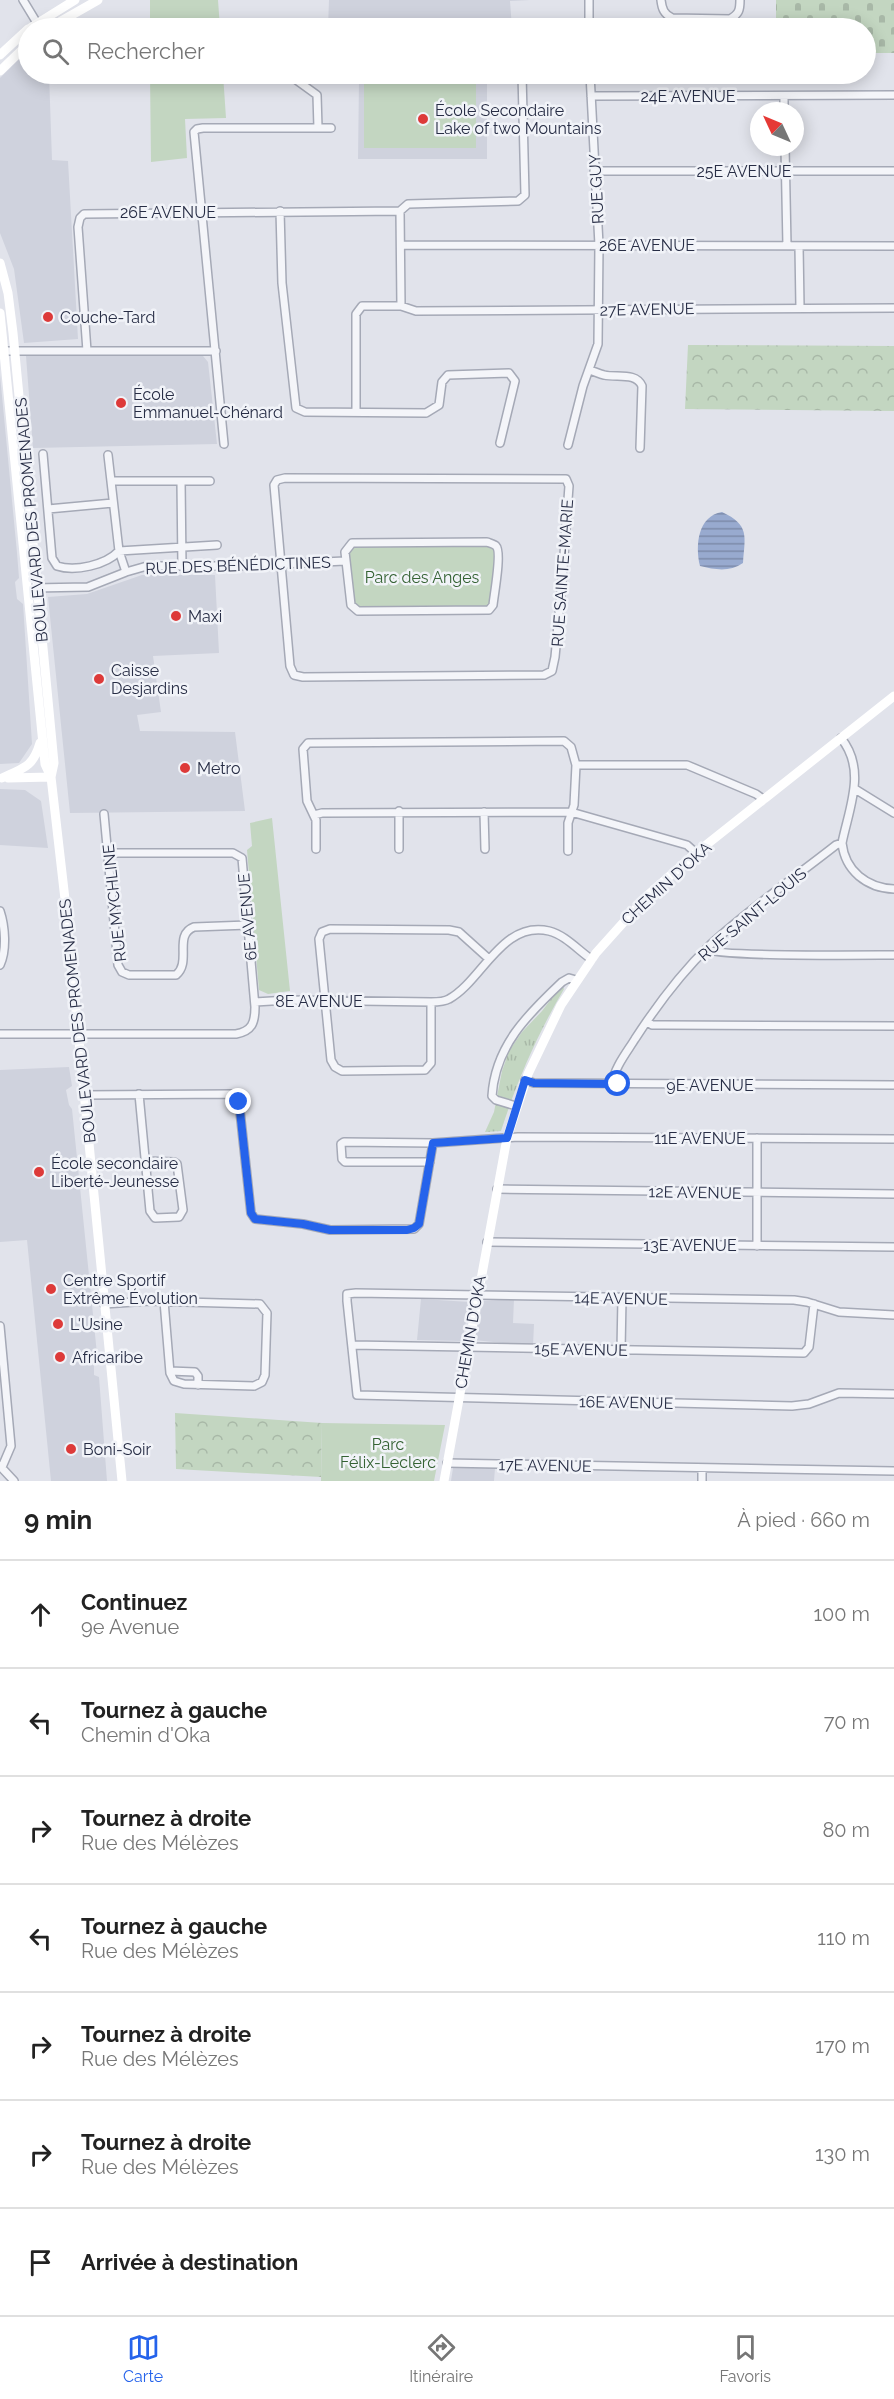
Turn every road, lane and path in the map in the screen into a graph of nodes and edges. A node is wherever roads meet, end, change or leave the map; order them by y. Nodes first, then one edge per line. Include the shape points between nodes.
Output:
1 (23, 0) edge
2 (75, 0) edge
3 (98, 0) edge
4 (589, 0) edge
5 (661, 0) edge
6 (740, 0) edge
7 (30, 18) edge
8 (48, 18) edge
9 (66, 18) edge
10 (589, 18) edge
11 (18, 40) edge
12 (18, 54) edge
13 (0, 55) edge
14 (0, 71) edge
15 (302, 84) edge
16 (522, 84) edge
17 (590, 84) edge
18 (894, 95) edge
19 (591, 96) junction
20 (784, 96) junction
21 (784, 102) edge
22 (318, 128) junction
23 (331, 128) dead end
24 (785, 156) edge
25 (594, 171) junction
26 (785, 171) junction
27 (894, 171) edge
28 (280, 211) junction
29 (400, 211) junction
30 (202, 213) junction
31 (599, 244) junction
32 (401, 245) junction
33 (787, 246) junction
34 (799, 246) junction
35 (894, 246) edge
36 (0, 263) edge
37 (401, 306) junction
38 (800, 307) junction
39 (894, 308) edge
40 (599, 310) junction
41 (0, 313) edge
42 (4, 351) junction
43 (87, 351) junction
44 (216, 351) junction
45 (15, 352) junction
46 (590, 370) junction
47 (356, 412) junction
48 (500, 443) dead end
49 (224, 444) dead end
50 (568, 445) dead end
51 (640, 448) dead end
52 (43, 454) dead end
53 (108, 455) dead end
54 (111, 481) junction
55 (181, 481) junction
56 (210, 481) dead end
57 (114, 503) junction
58 (48, 509) junction
59 (217, 545) dead end
60 (182, 547) junction
61 (118, 550) junction
62 (345, 561) junction
63 (281, 564) junction
64 (182, 566) junction
65 (126, 572) junction
66 (32, 588) junction
67 (894, 696) edge
68 (42, 738) junction
69 (841, 738) junction
70 (576, 765) junction
71 (51, 777) junction
72 (1, 778) edge
73 (855, 789) junction
74 (763, 799) junction
75 (399, 811) junction
76 (484, 812) junction
77 (571, 812) junction
78 (894, 813) edge
79 (104, 814) dead end
80 (314, 815) junction
81 (843, 843) junction
82 (316, 849) dead end
83 (399, 849) dead end
84 (485, 849) dead end
85 (568, 851) dead end
86 (109, 853) junction
87 (696, 853) junction
88 (894, 889) edge
89 (0, 910) edge
90 (248, 925) junction
91 (706, 949) junction
92 (894, 955) edge
93 (489, 959) junction
94 (591, 959) junction
95 (0, 965) edge
96 (576, 980) junction
97 (325, 1000) junction
98 (255, 1002) junction
99 (431, 1002) junction
100 (646, 1021) junction
101 (894, 1026) edge
102 (0, 1034) edge
103 (78, 1034) junction
104 (525, 1080) junction
105 (612, 1084) junction
106 (894, 1085) edge
107 (139, 1094) junction
108 (84, 1095) junction
109 (516, 1106) junction
110 (507, 1138) junction
111 (757, 1138) junction
112 (894, 1139) edge
113 (433, 1143) junction
114 (145, 1161) junction
115 (430, 1162) junction
116 (497, 1189) junction
117 (757, 1192) junction
118 (894, 1194) edge
119 (487, 1242) junction
120 (757, 1246) junction
121 (894, 1247) edge
122 (477, 1296) junction
123 (622, 1298) junction
124 (164, 1301) junction
125 (104, 1304) junction
126 (814, 1304) junction
127 (894, 1315) edge
128 (0, 1326) edge
129 (352, 1345) junction
130 (468, 1346) junction
131 (621, 1350) junction
132 (170, 1371) junction
133 (198, 1385) junction
134 (894, 1394) edge
135 (458, 1399) junction
136 (447, 1463) junction
137 (1, 1466) edge
138 (702, 1468) junction
139 (894, 1471) edge
140 (12, 1480) edge
141 (122, 1481) edge
142 (444, 1481) edge
143 (702, 1481) edge

1 - 7 street
2 - 8 street
3 - 9 street
4 - 10 street
5 - 6 street via 666,15 672,18 730,18 740,9
11 - 13 street
12 - 14 street
15 - 22 street via 317,95
16 - 29 street, 26E AVENUE via 525,195 518,201 408,204
17 - 19 street, RUE GUY
18 - 20 street, 24E AVENUE
19 - 20 street, 24E AVENUE
19 - 25 street, RUE GUY
20 - 21 street
22 - 23 street
22 - 30 street via 195,130
24 - 26 street
25 - 26 street, 25E AVENUE
25 - 31 street, RUE GUY
26 - 27 street, 25E AVENUE
26 - 33 street
28 - 29 street, 26E AVENUE
28 - 30 street, 26E AVENUE
28 - 47 street via 281,264 295,406 301,411
29 - 32 street
30 - 43 street, 26E AVENUE via 81,216
30 - 44 street
31 - 32 street, 26E AVENUE
31 - 33 street, 26E AVENUE
31 - 40 street, RUE GUY
32 - 37 street
33 - 34 street, 26E AVENUE
34 - 35 street, 26E AVENUE
34 - 38 street
36 - 45 street, BOULEVARD DES PROMENADES
37 - 40 street, 27E AVENUE via 416,310
37 - 47 street, 27E AVENUE via 362,306 357,311
38 - 39 street, 27E AVENUE
38 - 40 street, 27E AVENUE
40 - 46 street, RUE GUY via 598,344
41 - 42 street, BOULEVARD DES PROMENADES
42 - 45 street
42 - 66 street, BOULEVARD DES PROMENADES
43 - 44 street
43 - 45 street
44 - 49 street
45 - 66 street, BOULEVARD DES PROMENADES
46 - 50 street, RUE GUY
46 - 51 street via 640,380
47 - 48 street via 426,412 439,405 442,382 448,375 509,373 515,381
52 - 58 street
53 - 54 street
54 - 55 street
54 - 57 street
55 - 56 street
55 - 60 street
57 - 58 street
57 - 61 street
58 - 61 street via 52,558 57,566 89,565 110,558
59 - 60 street
60 - 61 street
60 - 64 street
61 - 65 street
62 - 62 street via 345,552 352,543 495,544 498,556 493,605 489,610 358,610 351,605
62 - 63 street, RUE DES BÉNÉDICTINES
63 - 63 street, RUE SAINTE-MARIE via 274,485 277,480 560,478 566,479 568,486 555,657 552,671 544,675 294,675
63 - 64 street, RUE DES BÉNÉDICTINES
64 - 65 street, RUE DES BÉNÉDICTINES via 147,566
65 - 66 street, RUE DES BÉNÉDICTINES via 85,588
66 - 68 street, BOULEVARD DES PROMENADES
66 - 71 street, BOULEVARD DES PROMENADES via 54,763
67 - 69 street, CHEMIN D'OKA
68 - 71 street, BOULEVARD DES PROMENADES
68 - 72 street via 32,762
69 - 73 street via 849,750
69 - 74 street, CHEMIN D'OKA
70 - 74 street via 687,765
70 - 77 street
70 - 80 street via 571,747 564,741 308,743 303,749 307,801
71 - 72 street
71 - 103 street, BOULEVARD DES PROMENADES
73 - 78 street
73 - 81 street
74 - 87 street, CHEMIN D'OKA
75 - 76 street
75 - 80 street
75 - 83 street
76 - 77 street
76 - 84 street
77 - 85 street
77 - 87 street via 687,845
79 - 86 street, RUE MYCHLINE
80 - 82 street
81 - 88 street via 847,860 862,880
81 - 91 street, RUE SAINT-LOUIS
86 - 90 street, 6E AVENUE via 233,853 242,858
86 - 90 street, RUE MYCHLINE via 118,964 122,972 176,975 183,967 183,935 188,929
87 - 94 street, CHEMIN D'OKA via 648,895
89 - 95 street via 4,957
90 - 98 street, 6E AVENUE
91 - 92 street via 712,953
91 - 100 street, RUE SAINT-LOUIS
93 - 94 street, 8E AVENUE via 517,935 539,930 561,936
93 - 97 street via 459,932 449,930 330,929 322,932 319,939
93 - 99 street, 8E AVENUE via 459,992 448,1000
94 - 96 street, CHEMIN D'OKA
96 - 104 street, CHEMIN D'OKA via 545,1034
96 - 109 street via 562,982 505,1046 492,1096
97 - 98 street, 8E AVENUE
97 - 99 street, 8E AVENUE
97 - 99 street via 331,1060 342,1071 425,1070 431,1063
98 - 103 street, 8E AVENUE via 255,1021 245,1032 236,1034
100 - 101 street via 664,1025
100 - 105 street, RUE SAINT-LOUIS via 615,1072
102 - 103 street, 8E AVENUE
103 - 108 street, BOULEVARD DES PROMENADES
104 - 105 street, 9E AVENUE
104 - 109 street, CHEMIN D'OKA
105 - 106 street, 9E AVENUE
107 - 108 street
107 - 114 street
107 - 115 street via 236,1096 251,1213 259,1220 330,1230 414,1228 419,1224
108 - 125 street, BOULEVARD DES PROMENADES
109 - 110 street, CHEMIN D'OKA
110 - 111 street, 11E AVENUE
110 - 113 street, 11E AVENUE
110 - 116 street, CHEMIN D'OKA
111 - 112 street, 11E AVENUE
111 - 117 street
113 - 115 street
113 - 115 street, 11E AVENUE via 341,1144 345,1162
114 - 114 street via 150,1211 155,1218 179,1217 183,1210 177,1164
116 - 117 street, 12E AVENUE
116 - 119 street, CHEMIN D'OKA
117 - 118 street, 12E AVENUE
117 - 120 street
119 - 120 street, 13E AVENUE
119 - 122 street, CHEMIN D'OKA
120 - 121 street, 13E AVENUE
122 - 123 street, 14E AVENUE
122 - 129 street, 14E AVENUE via 347,1294
122 - 130 street, CHEMIN D'OKA
123 - 126 street, 14E AVENUE via 794,1300
123 - 131 street
124 - 125 street
124 - 132 street
124 - 133 street via 258,1303 266,1311 265,1375 261,1383
125 - 141 street, BOULEVARD DES PROMENADES
126 - 127 street, 14E AVENUE via 853,1314
126 - 131 street, 15E AVENUE via 808,1350 801,1353
128 - 137 street via 11,1446
129 - 130 street, 15E AVENUE
129 - 135 street, 16E AVENUE via 357,1395
130 - 131 street, 15E AVENUE
130 - 135 street, CHEMIN D'OKA
132 - 133 street via 178,1384
132 - 133 street via 195,1372
134 - 135 street, 16E AVENUE via 839,1393 792,1406
135 - 136 street, CHEMIN D'OKA
136 - 138 street, 17E AVENUE
136 - 142 street, CHEMIN D'OKA
137 - 140 street
138 - 139 street, 17E AVENUE
138 - 143 street

